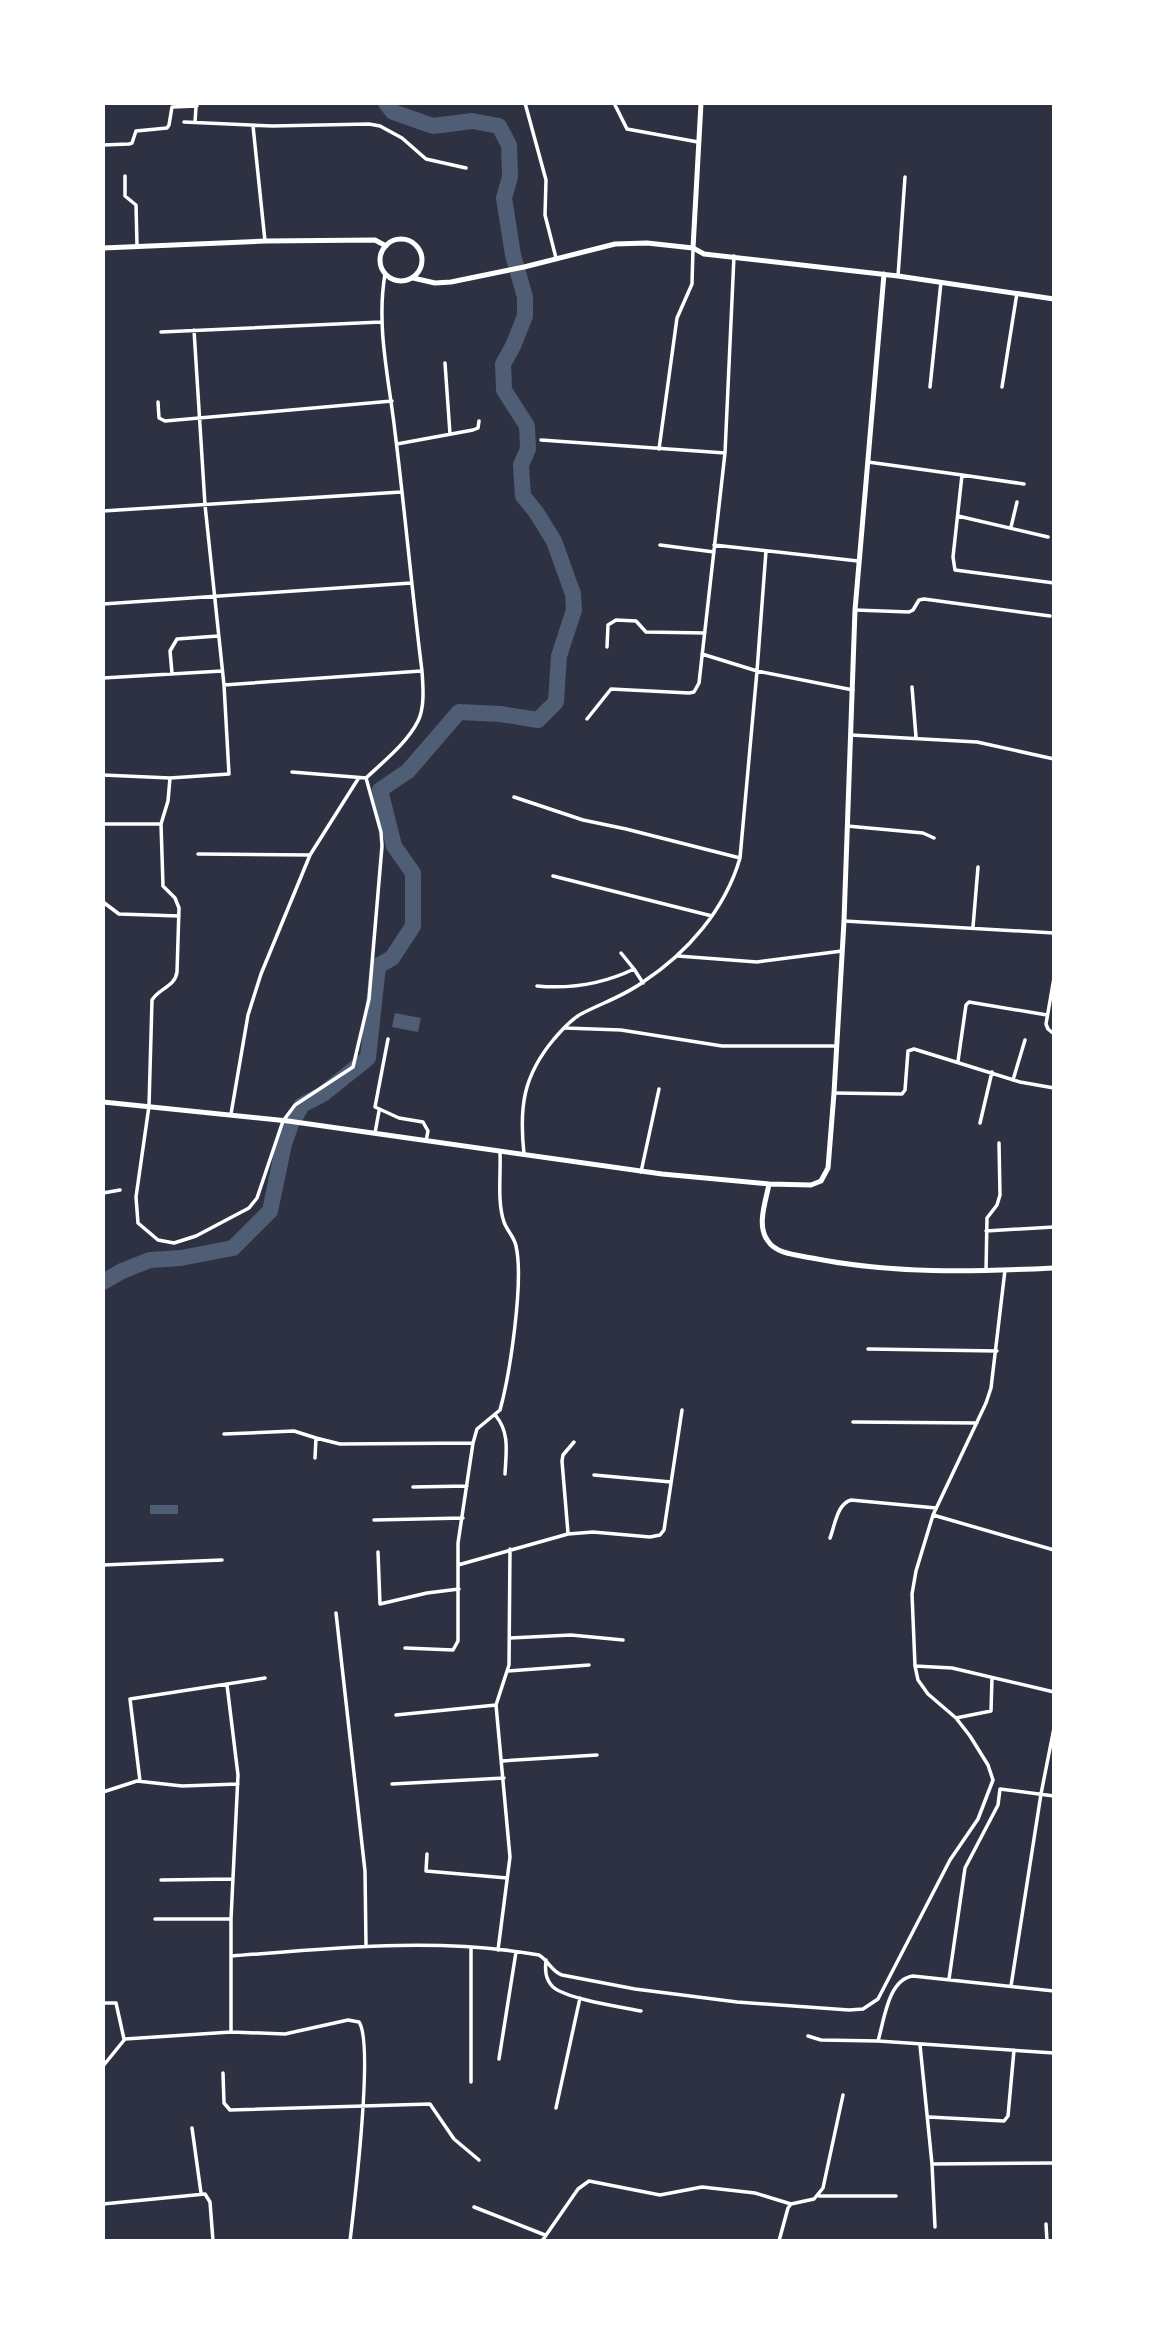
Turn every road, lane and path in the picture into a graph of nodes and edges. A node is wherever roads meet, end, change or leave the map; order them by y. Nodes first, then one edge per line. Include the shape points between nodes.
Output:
1 (525, 103) edge
2 (614, 103) edge
3 (701, 103) edge
4 (197, 104) edge
5 (184, 122) dead end
6 (195, 122) junction
7 (253, 126) junction
8 (698, 142) junction
9 (103, 145) edge
10 (466, 168) dead end
11 (125, 176) dead end
12 (905, 177) dead end
13 (265, 241) junction
14 (137, 245) junction
15 (386, 246) junction
16 (103, 248) edge
17 (693, 248) junction
18 (734, 256) junction
19 (556, 258) junction
20 (385, 274) junction
21 (884, 275) junction
22 (898, 276) junction
23 (413, 278) junction
24 (941, 282) junction
25 (1017, 293) junction
26 (1054, 299) edge
27 (381, 322) junction
28 (194, 330) junction
29 (161, 331) dead end
30 (444, 363) dead end
31 (930, 387) dead end
32 (1002, 387) dead end
33 (392, 401) junction
34 (158, 402) dead end
35 (198, 418) junction
36 (479, 421) dead end
37 (450, 434) junction
38 (541, 440) dead end
39 (397, 444) junction
40 (659, 449) junction
41 (725, 453) junction
42 (868, 462) junction
43 (962, 475) junction
44 (1024, 484) dead end
45 (401, 492) junction
46 (1017, 502) dead end
47 (205, 505) junction
48 (103, 511) edge
49 (958, 516) junction
50 (1011, 527) junction
51 (1048, 537) dead end
52 (660, 545) dead end
53 (715, 545) junction
54 (766, 551) junction
55 (713, 552) junction
56 (858, 561) junction
57 (411, 583) junction
58 (1054, 583) edge
59 (214, 596) junction
60 (103, 604) edge
61 (855, 610) junction
62 (1050, 616) dead end
63 (705, 633) junction
64 (218, 636) junction
65 (607, 647) dead end
66 (702, 654) junction
67 (222, 670) junction
68 (422, 671) junction
69 (757, 671) junction
70 (172, 673) junction
71 (103, 678) edge
72 (224, 685) junction
73 (912, 687) dead end
74 (853, 690) junction
75 (587, 719) dead end
76 (850, 735) junction
77 (916, 738) junction
78 (1054, 759) edge
79 (292, 772) dead end
80 (103, 775) edge
81 (170, 778) junction
82 (366, 778) junction
83 (358, 779) junction
84 (514, 797) dead end
85 (103, 824) edge
86 (161, 824) junction
87 (847, 826) junction
88 (934, 838) dead end
89 (198, 854) dead end
90 (310, 855) junction
91 (740, 858) junction
92 (978, 867) dead end
93 (553, 876) dead end
94 (103, 902) edge
95 (179, 916) junction
96 (712, 916) junction
97 (844, 921) junction
98 (973, 927) junction
99 (1054, 933) edge
100 (842, 951) junction
101 (621, 953) dead end
102 (678, 956) junction
103 (634, 969) junction
104 (1054, 978) edge
105 (643, 983) junction
106 (537, 986) dead end
107 (1047, 1016) junction
108 (563, 1028) junction
109 (1054, 1034) edge
110 (387, 1039) dead end
111 (1025, 1040) dead end
112 (838, 1046) junction
113 (958, 1061) junction
114 (992, 1072) junction
115 (1011, 1079) junction
116 (1054, 1088) edge
117 (659, 1089) dead end
118 (834, 1093) junction
119 (103, 1102) edge
120 (149, 1106) junction
121 (379, 1111) junction
122 (231, 1114) junction
123 (286, 1121) junction
124 (980, 1123) dead end
125 (374, 1134) junction
126 (426, 1142) junction
127 (999, 1143) dead end
128 (500, 1153) junction
129 (524, 1156) junction
130 (641, 1172) junction
131 (769, 1184) junction
132 (120, 1190) dead end
133 (103, 1193) edge
134 (1054, 1227) edge
135 (986, 1231) junction
136 (1054, 1268) edge
137 (1005, 1270) junction
138 (986, 1271) junction
139 (868, 1349) dead end
140 (997, 1351) junction
141 (682, 1410) dead end
142 (496, 1416) junction
143 (853, 1422) dead end
144 (977, 1423) junction
145 (224, 1434) dead end
146 (316, 1438) junction
147 (574, 1442) dead end
148 (473, 1443) junction
149 (314, 1458) dead end
150 (505, 1474) dead end
151 (594, 1475) dead end
152 (671, 1482) junction
153 (467, 1486) junction
154 (413, 1487) dead end
155 (936, 1508) junction
156 (933, 1515) junction
157 (463, 1518) junction
158 (374, 1520) dead end
159 (568, 1534) junction
160 (830, 1538) dead end
161 (510, 1549) junction
162 (1054, 1550) edge
163 (378, 1552) dead end
164 (222, 1560) dead end
165 (103, 1565) edge
166 (458, 1565) junction
167 (459, 1589) junction
168 (336, 1612) dead end
169 (510, 1638) junction
170 (623, 1640) dead end
171 (405, 1648) dead end
172 (590, 1665) dead end
173 (915, 1666) junction
174 (507, 1671) junction
175 (265, 1678) dead end
176 (992, 1678) junction
177 (227, 1685) junction
178 (1054, 1692) edge
179 (496, 1705) junction
180 (396, 1715) dead end
181 (956, 1718) junction
182 (1054, 1728) edge
183 (597, 1755) dead end
184 (502, 1761) junction
185 (504, 1778) junction
186 (140, 1781) junction
187 (237, 1784) junction
188 (392, 1784) dead end
189 (103, 1792) edge
190 (1041, 1794) junction
191 (1054, 1796) edge
192 (427, 1854) dead end
193 (508, 1878) junction
194 (233, 1879) junction
195 (161, 1880) dead end
196 (155, 1919) dead end
197 (231, 1919) junction
198 (366, 1945) junction
199 (471, 1948) junction
200 (498, 1950) junction
201 (516, 1952) junction
202 (232, 1956) junction
203 (546, 1960) junction
204 (949, 1979) junction
205 (1011, 1986) junction
206 (1054, 1991) edge
207 (580, 1998) junction
208 (103, 2003) edge
209 (641, 2011) dead end
210 (231, 2032) junction
211 (808, 2036) dead end
212 (125, 2039) junction
213 (878, 2041) junction
214 (920, 2044) junction
215 (1014, 2050) junction
216 (1054, 2053) edge
217 (499, 2059) dead end
218 (103, 2066) edge
219 (223, 2073) dead end
220 (471, 2082) dead end
221 (843, 2095) dead end
222 (363, 2105) junction
223 (556, 2108) dead end
224 (928, 2117) junction
225 (192, 2128) dead end
226 (479, 2160) dead end
227 (1054, 2163) edge
228 (932, 2164) junction
229 (201, 2193) junction
230 (819, 2196) junction
231 (896, 2196) dead end
232 (103, 2204) edge
233 (791, 2204) junction
234 (474, 2207) dead end
235 (1046, 2224) dead end
236 (935, 2227) dead end
237 (545, 2235) junction
238 (213, 2241) edge
239 (350, 2241) edge
240 (542, 2241) edge
241 (779, 2241) edge
242 (1047, 2241) edge

1 - 19 street via 545,176 545,215
2 - 8 street via 627,129
3 - 8 street
4 - 6 street
4 - 9 street via 172,107 167,128 136,131 129,144
5 - 6 street
6 - 7 street
7 - 10 street via 380,126 426,159
7 - 13 street
8 - 17 street
11 - 14 street via 125,195 136,205
12 - 22 street
13 - 14 street
13 - 15 street via 375,240
14 - 16 street
15 - 20 street via 380,260
15 - 23 street via 401,240 417,246 423,261
17 - 18 street via 704,254
17 - 19 street via 635,242
17 - 40 street via 692,284 677,318
18 - 21 street
18 - 41 street
19 - 23 street via 443,282
20 - 23 street via 400,281
20 - 27 street
21 - 22 street
21 - 42 street
22 - 24 street
24 - 25 street
24 - 31 street
25 - 26 street
25 - 32 street
27 - 28 street
27 - 33 street
28 - 29 street
28 - 35 street
30 - 37 street
33 - 35 street
33 - 39 street
34 - 35 street via 161,420
35 - 47 street
36 - 37 street via 476,429
37 - 39 street
38 - 40 street
39 - 45 street
40 - 41 street
41 - 53 street
42 - 43 street
42 - 56 street
43 - 44 street
43 - 49 street
45 - 47 street
45 - 57 street
46 - 50 street
47 - 48 street
47 - 59 street
49 - 50 street
49 - 58 street via 956,570
50 - 51 street
52 - 55 street
53 - 54 street
53 - 55 street
54 - 56 street
54 - 69 street
55 - 63 street
56 - 61 street
57 - 59 street
57 - 68 street
59 - 60 street
59 - 64 street
61 - 62 street via 909,612 924,599
61 - 74 street
63 - 65 street via 646,632 636,621 616,620 608,625
63 - 66 street
64 - 67 street
64 - 70 street via 173,642
66 - 69 street
66 - 75 street via 694,692 609,690
67 - 70 street
67 - 72 street
68 - 72 street
68 - 82 street via 419,720
69 - 74 street
69 - 91 street
70 - 71 street
72 - 81 street via 229,774
73 - 77 street
74 - 76 street
76 - 77 street
76 - 87 street
77 - 78 street via 977,742
79 - 83 street
80 - 81 street
81 - 86 street
82 - 83 street
82 - 123 street via 382,846 369,999 355,1064 347,1074 295,1105
83 - 90 street
84 - 91 street via 583,820
85 - 86 street
86 - 95 street via 163,886 177,902
87 - 88 street
87 - 97 street
89 - 90 street
90 - 122 street via 248,1015
91 - 96 street
92 - 98 street
93 - 96 street
94 - 95 street via 119,914
95 - 120 street via 177,976 152,1000
96 - 102 street
97 - 98 street
97 - 100 street
98 - 99 street
100 - 102 street via 757,962
100 - 112 street
101 - 103 street
102 - 105 street
103 - 105 street
103 - 106 street via 587,984
104 - 107 street
105 - 108 street
107 - 109 street via 1046,1027
107 - 113 street via 969,1002
108 - 112 street via 621,1030 722,1046
108 - 129 street via 536,1063 525,1093
110 - 121 street via 375,1104
111 - 115 street
112 - 118 street
113 - 114 street
113 - 118 street via 910,1049 902,1094
114 - 115 street
114 - 124 street
115 - 116 street
117 - 130 street
118 - 131 street via 828,1168 821,1181
119 - 120 street
120 - 122 street
120 - 123 street via 136,1219 158,1240 181,1241 249,1208
121 - 125 street
121 - 126 street via 423,1122 428,1131
122 - 123 street
123 - 125 street
125 - 126 street
126 - 128 street
127 - 135 street via 1000,1195 987,1218
128 - 129 street
128 - 142 street via 502,1214 516,1245 519,1276 503,1396
129 - 130 street
130 - 131 street
131 - 138 street via 763,1230 768,1242 779,1250 876,1269
132 - 133 street
134 - 135 street
135 - 138 street
136 - 137 street
137 - 138 street
137 - 140 street
139 - 140 street
140 - 144 street via 991,1388
141 - 152 street
142 - 148 street via 477,1429
142 - 150 street via 506,1436
143 - 144 street
144 - 155 street
145 - 146 street via 294,1432
146 - 148 street via 340,1444
146 - 149 street
147 - 159 street via 562,1461
148 - 153 street
151 - 152 street
152 - 159 street via 660,1535
153 - 154 street
153 - 157 street
155 - 156 street
155 - 160 street via 852,1500 841,1508
156 - 162 street
156 - 173 street via 913,1581
157 - 158 street
157 - 166 street
159 - 161 street
161 - 166 street
161 - 169 street
163 - 167 street via 380,1604
164 - 165 street
166 - 167 street
167 - 171 street via 455,1649
168 - 198 street via 365,1876
169 - 170 street via 571,1635
169 - 174 street
172 - 174 street
173 - 176 street via 952,1668
173 - 181 street via 921,1686
174 - 179 street
175 - 177 street
176 - 178 street
176 - 181 street via 991,1711
177 - 186 street via 130,1699
177 - 187 street
179 - 180 street
179 - 184 street
181 - 203 street via 991,1769 989,1794 878,1999 863,2009 737,2002 635,1989 562,1975
182 - 190 street
183 - 184 street
184 - 185 street
185 - 188 street
185 - 193 street
186 - 187 street via 181,1786
186 - 189 street
187 - 194 street
190 - 191 street
190 - 204 street via 1000,1789 998,1805 965,1868
190 - 205 street
192 - 193 street via 426,1871
193 - 200 street
194 - 195 street
194 - 197 street
196 - 197 street
197 - 202 street
198 - 199 street
198 - 202 street
199 - 200 street
199 - 220 street
200 - 201 street
201 - 203 street
201 - 217 street
202 - 210 street
203 - 207 street via 546,1976 553,1987
204 - 205 street
204 - 213 street via 913,1976 900,1981
205 - 206 street
207 - 209 street
207 - 223 street
208 - 212 street via 118,2006
210 - 212 street
210 - 222 street via 285,2034 348,2020 359,2022 364,2030
211 - 213 street
212 - 218 street
213 - 214 street
214 - 215 street
214 - 224 street
215 - 216 street
215 - 224 street via 1004,2121
219 - 222 street via 224,2104 230,2110
221 - 230 street
222 - 226 street via 430,2104 454,2139
222 - 239 street
224 - 228 street
225 - 229 street
227 - 228 street
228 - 236 street
229 - 232 street
229 - 238 street via 210,2199
230 - 231 street
230 - 233 street
233 - 237 street via 729,2190 694,2188 660,2195 589,2181
233 - 241 street
234 - 237 street
235 - 242 street
237 - 240 street

